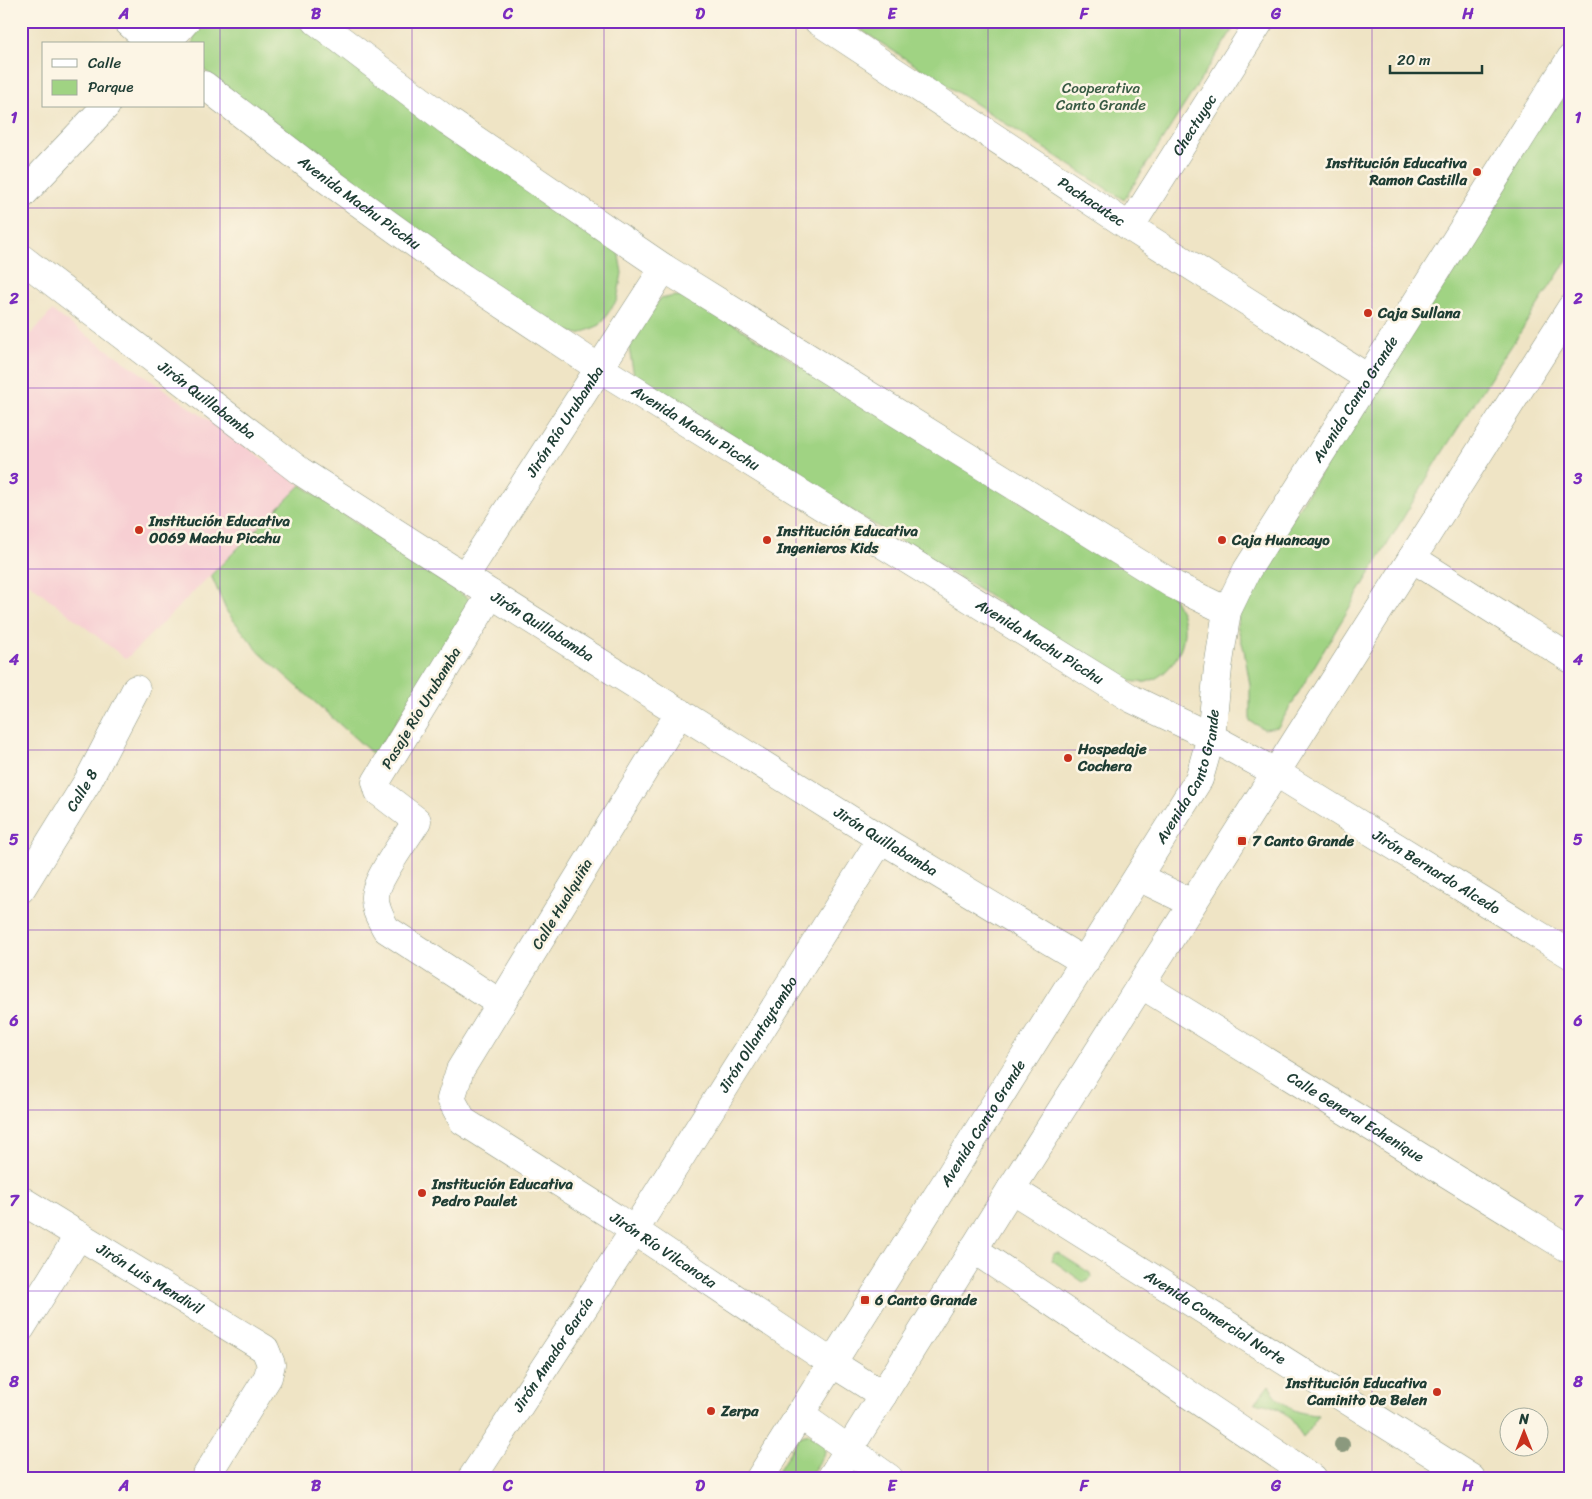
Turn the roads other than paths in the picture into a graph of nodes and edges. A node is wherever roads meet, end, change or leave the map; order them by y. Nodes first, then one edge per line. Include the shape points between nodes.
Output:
1 (127, 21) edge
2 (186, 21) edge
3 (316, 21) edge
4 (818, 21) edge
5 (1260, 21) edge
6 (150, 42) edge
7 (166, 42) edge
8 (1571, 58) edge
9 (205, 86) edge
10 (104, 108) edge
11 (21, 196) edge
12 (1130, 227) junction
13 (21, 258) edge
14 (664, 268) junction
15 (1571, 308) edge
16 (599, 368) junction
17 (1368, 378) junction
18 (1412, 558) junction
19 (465, 576) junction
20 (491, 594) junction
21 (1227, 611) junction
22 (1571, 659) edge
23 (136, 688) dead end
24 (680, 712) junction
25 (1211, 737) junction
26 (1275, 772) junction
27 (881, 839) junction
28 (1138, 877) junction
29 (21, 889) edge
30 (1192, 904) junction
31 (1571, 955) edge
32 (1085, 962) junction
33 (1142, 985) junction
34 (501, 1004) junction
35 (451, 1100) joint
36 (1011, 1189) junction
37 (21, 1200) edge
38 (634, 1231) junction
39 (79, 1235) junction
40 (973, 1249) junction
41 (1571, 1250) edge
42 (21, 1328) edge
43 (832, 1363) junction
44 (883, 1395) junction
45 (800, 1414) junction
46 (848, 1450) junction
47 (205, 1478) edge
48 (472, 1478) edge
49 (760, 1478) edge
50 (831, 1478) edge
51 (889, 1478) edge
52 (1313, 1478) edge
53 (1471, 1478) edge

1 - 6 street
2 - 7 street
3 - 14 street via 448,121
4 - 12 street, Pachacutec
5 - 12 street, Chectuyoc
8 - 17 street, Avenida Canto Grande
9 - 16 street, Avenida Machu Picchu via 455,272
10 - 11 street
12 - 17 street, Pachacutec
13 - 19 street, Jirón Quillabamba via 300,471
14 - 16 street, Jirón Río Urubamba
14 - 21 street via 1174,585
15 - 18 street
16 - 19 street, Jirón Río Urubamba
16 - 25 street, Avenida Machu Picchu via 1132,699
17 - 21 street, Avenida Canto Grande via 1247,570
18 - 22 street
18 - 26 street
19 - 20 street, Jirón Quillabamba
20 - 24 street, Jirón Quillabamba
20 - 34 street, Pasaje Río Urubamba via 376,782 379,792 417,821 379,882 375,896 377,913 386,930
21 - 25 street, Avenida Canto Grande
23 - 29 street, Calle 8 via 88,782
24 - 27 street, Jirón Quillabamba
24 - 34 street, Calle Hualquiña
25 - 26 street, Avenida Machu Picchu
25 - 28 street, Avenida Canto Grande via 1199,779
26 - 30 street
26 - 31 street, Jirón Bernardo Alcedo
27 - 32 street, Jirón Quillabamba
27 - 38 street, Jirón Ollantaytambo
28 - 30 street
28 - 32 street, Avenida Canto Grande
30 - 33 street
32 - 43 street, Avenida Canto Grande
33 - 36 street
33 - 41 street, Calle General Echenique
34 - 35 street, Calle Hualquiña via 460,1070
35 - 38 street, Jirón Río Vilcanota via 463,1121
36 - 40 street
36 - 53 street, Avenida Comercial Norte
37 - 39 street, Jirón Luis Mendivil
38 - 43 street, Jirón Río Vilcanota
38 - 48 street, Jirón Amador García
39 - 42 street
39 - 47 street, Jirón Luis Mendivil via 265,1349 271,1364 268,1377
40 - 44 street
40 - 52 street
43 - 44 street, Jirón Río Vilcanota
43 - 45 street, Avenida Canto Grande
44 - 46 street
45 - 46 street
45 - 49 street, Avenida Canto Grande
46 - 50 street
46 - 51 street

